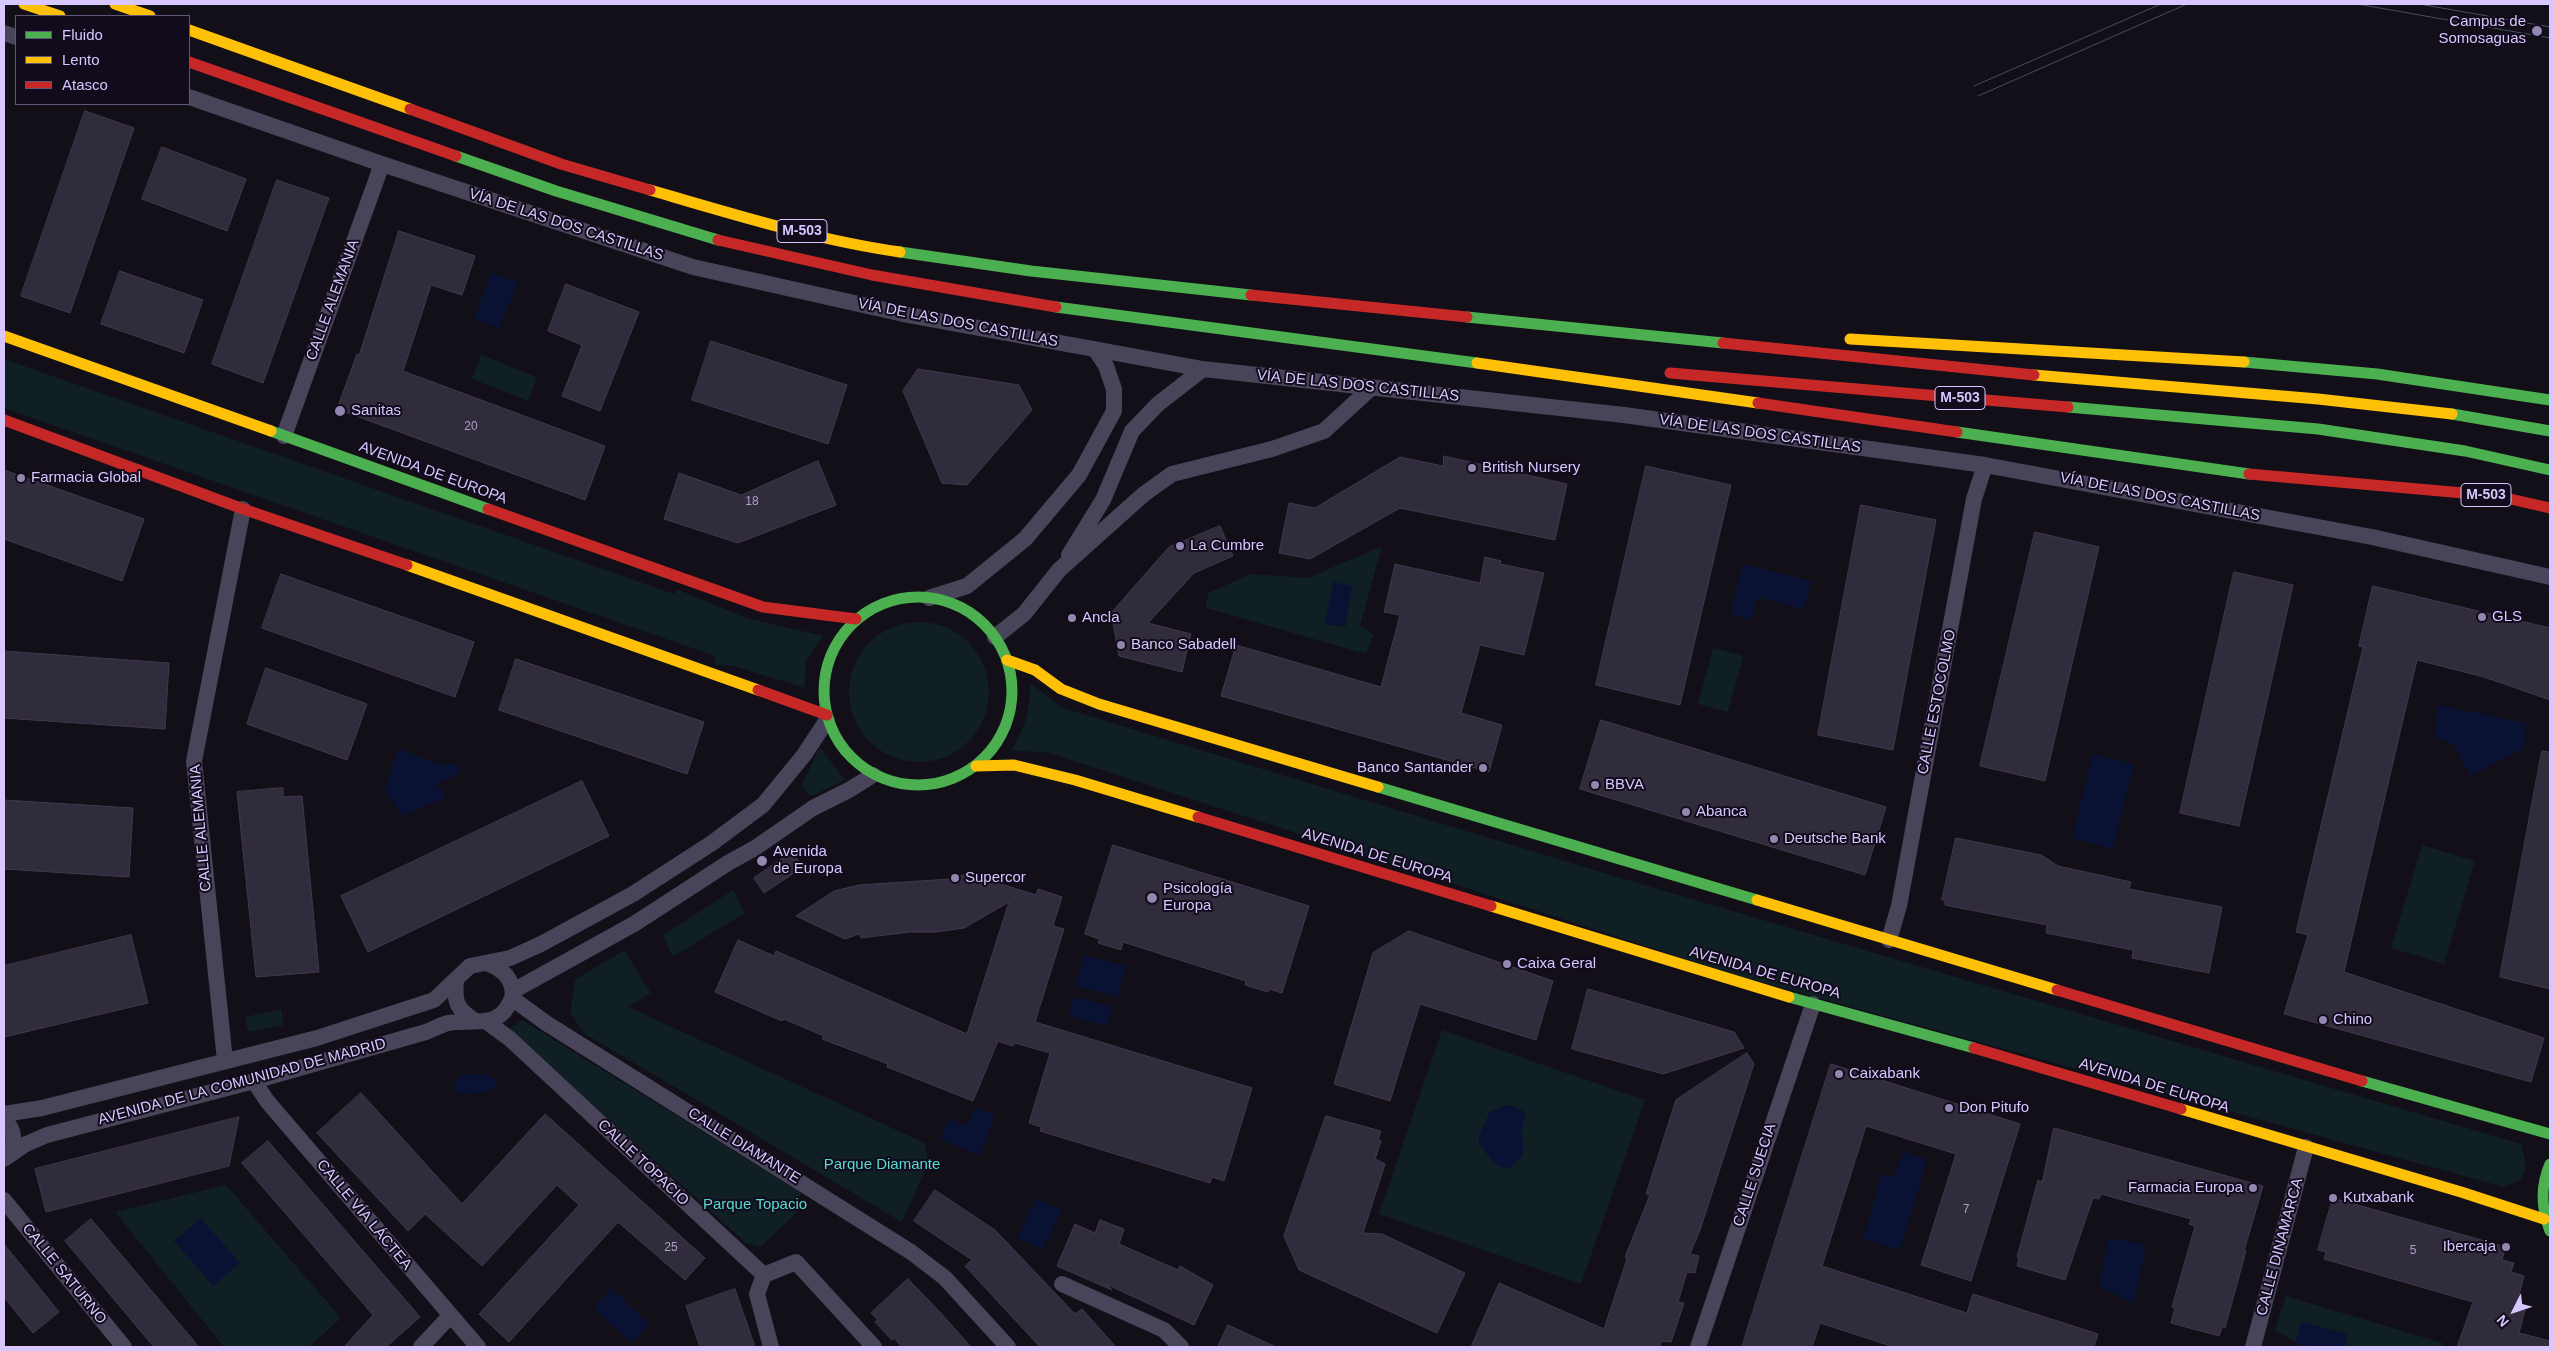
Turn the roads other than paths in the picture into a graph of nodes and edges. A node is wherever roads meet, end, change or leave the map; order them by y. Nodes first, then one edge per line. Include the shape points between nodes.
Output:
1 (24, 4) edge
2 (115, 4) edge
3 (57, 15) edge
4 (147, 15) edge
5 (190, 30) edge
6 (190, 62) edge
7 (190, 97) edge
8 (382, 164) junction
9 (1443, 315) junction
10 (1726, 331) dead end
11 (4, 336) edge
12 (1834, 338) dead end
13 (1367, 347) junction
14 (1095, 349) junction
15 (1573, 364) dead end
16 (1203, 369) junction
17 (1662, 372) dead end
18 (1372, 387) junction
19 (2550, 400) edge
20 (4, 420) edge
21 (2550, 430) edge
22 (284, 436) junction
23 (1984, 464) junction
24 (2550, 470) edge
25 (2550, 508) edge
26 (244, 509) junction
27 (1060, 570) junction
28 (2550, 577) edge
29 (929, 598) junction
30 (856, 619) junction
31 (994, 637) junction
32 (1007, 660) junction
33 (827, 718) junction
34 (976, 766) junction
35 (873, 775) junction
36 (1889, 940) junction
37 (489, 964) junction
38 (456, 981) junction
39 (513, 995) junction
40 (1813, 1004) junction
41 (481, 1022) junction
42 (225, 1061) junction
43 (254, 1081) junction
44 (4, 1114) edge
45 (4, 1120) edge
46 (2550, 1134) edge
47 (2306, 1147) junction
48 (8, 1156) edge
49 (2550, 1164) edge
50 (4, 1200) edge
51 (2544, 1219) junction
52 (2550, 1231) edge
53 (764, 1275) junction
54 (1062, 1284) dead end
55 (450, 1316) junction
56 (124, 1347) edge
57 (421, 1347) edge
58 (478, 1347) edge
59 (771, 1347) edge
60 (874, 1347) edge
61 (1008, 1347) edge
62 (1181, 1347) edge
63 (1698, 1347) edge
64 (2253, 1347) edge

1 - 3 main road
2 - 4 main road
5 - 9 main road, M-503 via 561,164 736,215 876,249 1031,271
6 - 13 main road, M-503 via 556,190 734,245 872,275 1041,305
7 - 8 street, VÍA DE LAS DOS CASTILLAS
8 - 14 street, VÍA DE LAS DOS CASTILLAS via 693,267 908,315
8 - 22 street, CALLE ALEMANIA
9 - 10 main road, M-503
9 - 21 main road, M-503 via 2004,372 2318,399 2469,416
11 - 22 main road, AVENIDA DE EUROPA
12 - 19 main road via 2289,365 2425,380
13 - 15 main road, M-503
13 - 25 main road, M-503 via 2256,475 2497,496
14 - 16 street, VÍA DE LAS DOS CASTILLAS
14 - 29 street via 1114,388 1114,411 1079,476 1025,539 967,586
16 - 18 street, VÍA DE LAS DOS CASTILLAS
16 - 27 street via 1158,404 1132,431 1103,500
17 - 24 main road, M-503 via 2318,429 2465,451
18 - 23 street, VÍA DE LAS DOS CASTILLAS via 1624,415
18 - 27 street via 1324,431 1272,449 1172,474 1144,494
20 - 26 main road
22 - 30 main road, AVENIDA DE EUROPA via 763,607
23 - 28 street, VÍA DE LAS DOS CASTILLAS via 2372,537
23 - 36 street, CALLE ESTOCOLMO via 1974,499 1899,906
26 - 33 main road via 515,602
26 - 42 street, CALLE ALEMANIA via 194,761
27 - 31 street via 1024,614
29 - 30 main road via 895,600 878,605
29 - 31 main road via 954,604
30 - 33 main road via 835,645 824,676
31 - 32 main road
32 - 34 main road via 1012,689 1008,718 996,745
32 - 36 main road via 1035,670 1061,688 1099,704
33 - 35 main road via 844,752
33 - 37 street via 804,755 762,805 712,843 633,894 550,940
34 - 35 main road via 943,783 934,784 907,786
34 - 40 main road, AVENIDA DE EUROPA via 1014,765 1075,780
35 - 39 street via 813,808 634,924
36 - 46 main road via 2445,1106
37 - 38 street via 470,966
37 - 39 street via 501,969 510,979
38 - 41 street via 454,997 461,1012
38 - 42 street, AVENIDA DE LA COMUNIDAD DE MADRID via 434,1000 418,1006 317,1038
39 - 41 street via 504,1014
39 - 61 street, CALLE DIAMANTE via 533,1015 911,1252 944,1278
40 - 47 main road, AVENIDA DE EUROPA via 1902,1027
40 - 63 street, CALLE SUECIA
41 - 43 street, AVENIDA DE LA COMUNIDAD DE MADRID via 447,1023 426,1032
41 - 53 street, CALLE TOPACIO via 510,1038
42 - 44 street, AVENIDA DE LA COMUNIDAD DE MADRID via 42,1108
43 - 48 street, AVENIDA DE LA COMUNIDAD DE MADRID via 47,1135
43 - 55 street, CALLE VÍA LÁCTEA via 267,1101
45 - 48 street via 14,1138
47 - 51 main road, AVENIDA DE EUROPA
47 - 64 street, CALLE DINAMARCA
49 - 51 main road via 2541,1197
50 - 56 street, CALLE SATURNO
51 - 52 main road
53 - 59 street via 757,1294
53 - 60 street via 796,1262
54 - 62 street via 1164,1330
55 - 57 street
55 - 58 street, CALLE VÍA LÁCTEA

